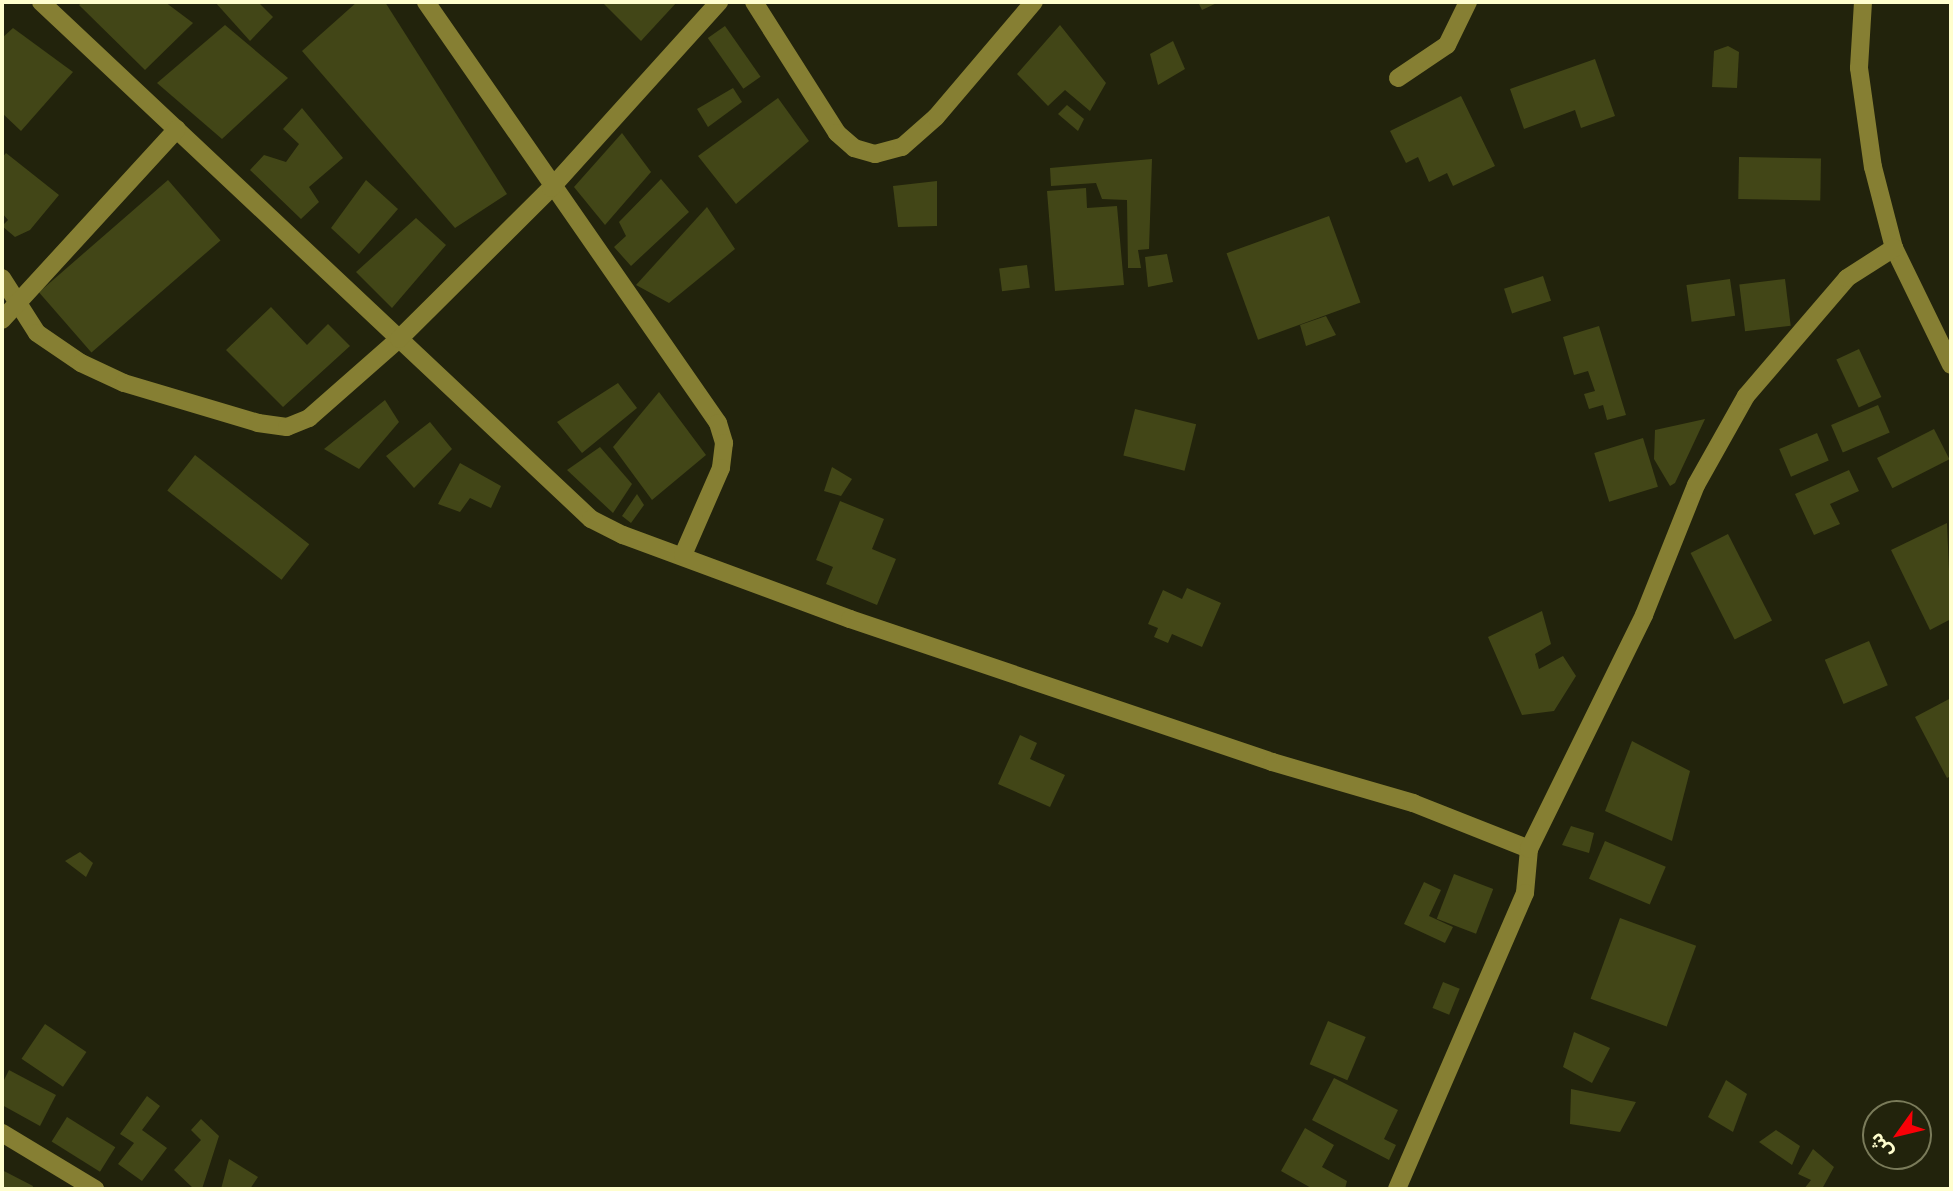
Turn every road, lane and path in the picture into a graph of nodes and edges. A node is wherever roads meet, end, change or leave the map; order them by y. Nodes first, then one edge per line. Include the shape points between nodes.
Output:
1 (41, 2) edge
2 (426, 2) edge
3 (719, 2) edge
4 (754, 2) edge
5 (1034, 2) edge
6 (1468, 2) edge
7 (1863, 2) edge
8 (1398, 78) dead end
9 (177, 129) junction
10 (551, 188) junction
11 (1894, 248) junction
12 (2, 278) edge
13 (17, 302) junction
14 (2, 320) edge
15 (400, 339) junction
16 (1951, 365) edge
17 (683, 555) junction
18 (1529, 849) junction
19 (2, 1133) edge
20 (95, 1189) edge
21 (1397, 1189) edge

1 - 9 street
2 - 10 street
3 - 10 street
4 - 5 street via 837,133 854,148 875,154 902,147 936,117
6 - 8 street via 1447,45
7 - 11 street via 1859,68 1873,167
9 - 13 street
9 - 15 street
10 - 15 street
10 - 17 street via 718,423 724,443 721,468
11 - 16 street
11 - 18 street via 1847,278 1746,396 1696,485 1644,615
12 - 13 street
13 - 14 street
13 - 15 street via 37,333 113,378 258,423 287,427 309,418
15 - 17 street via 591,519 624,536
17 - 18 street via 850,619 1180,731 1413,803
18 - 21 street via 1525,893
19 - 20 street

